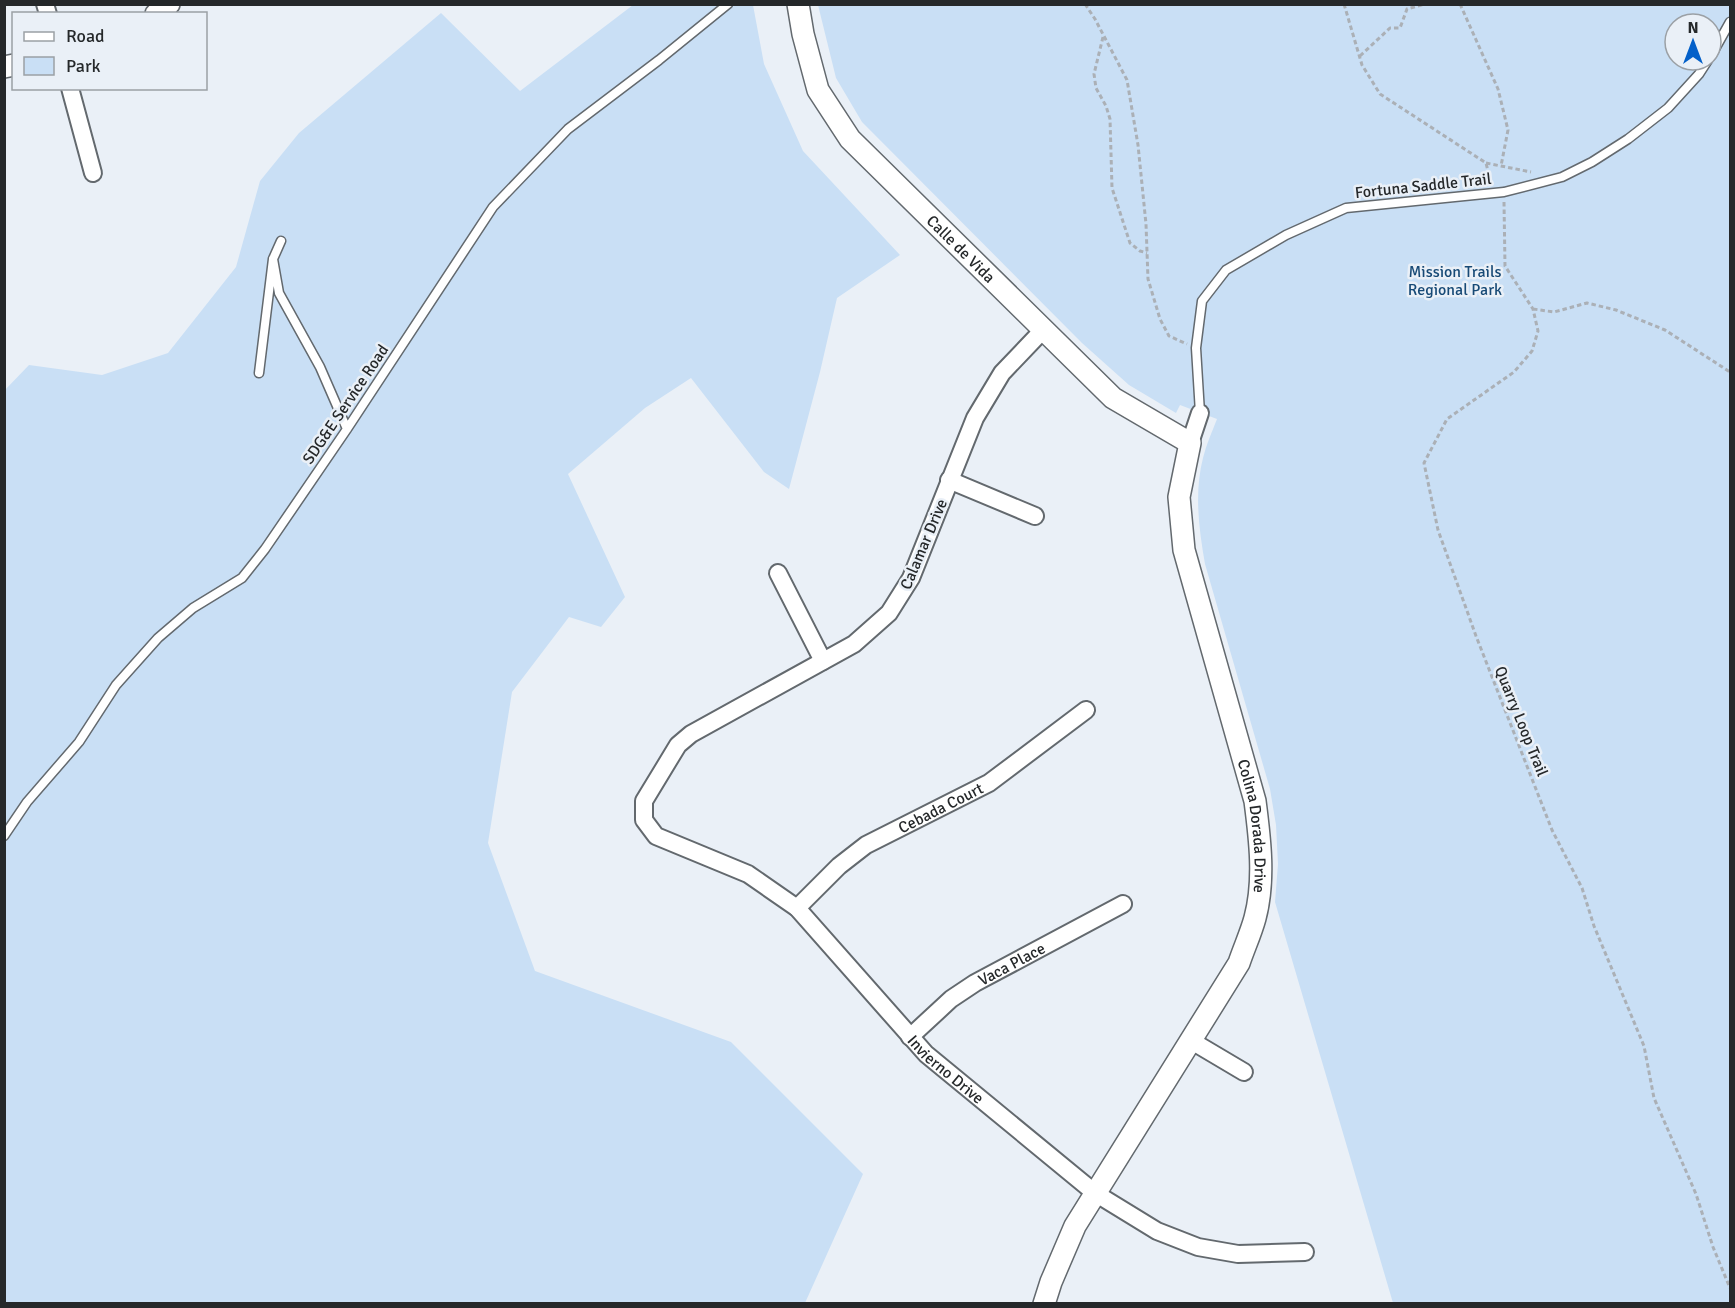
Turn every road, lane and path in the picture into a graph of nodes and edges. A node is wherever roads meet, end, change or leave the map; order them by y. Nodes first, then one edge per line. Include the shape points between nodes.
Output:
1 (728, 4) edge
2 (798, 4) edge
3 (1085, 4) edge
4 (1344, 4) edge
5 (1425, 4) edge
6 (1460, 4) edge
7 (1731, 22) edge
8 (1104, 35) junction
9 (1723, 36) edge
10 (1360, 56) junction
11 (1700, 72) edge
12 (71, 90) edge
13 (1486, 163) junction
14 (1502, 166) junction
15 (93, 174) dead end
16 (1562, 177) junction
17 (1504, 192) junction
18 (1486, 193) junction
19 (281, 241) dead end
20 (1148, 253) junction
21 (273, 259) junction
22 (1533, 309) junction
23 (1043, 330) junction
24 (1196, 348) junction
25 (1731, 372) edge
26 (259, 373) dead end
27 (1200, 413) joint
28 (347, 429) junction
29 (1190, 443) junction
30 (949, 480) junction
31 (1035, 516) dead end
32 (778, 573) dead end
33 (823, 661) junction
34 (1086, 710) dead end
35 (644, 801) joint
36 (4, 837) edge
37 (1123, 903) dead end
38 (797, 908) junction
39 (910, 1037) junction
40 (1190, 1040) junction
41 (1244, 1072) dead end
42 (1095, 1193) junction
43 (1305, 1252) dead end
44 (1731, 1288) edge
45 (1044, 1304) edge

1 - 28 lane, SDG&E Service Road via 568,129 493,207
2 - 23 street, Calle de Vida via 818,90 850,139
3 - 8 path
4 - 10 path
5 - 10 path via 1407,9 1400,28 1390,28
6 - 14 path via 1498,89 1508,130
7 - 9 lane
8 - 20 path via 1127,80 1138,145
8 - 20 path via 1094,74 1110,119 1112,188 1130,243
10 - 13 path via 1380,94
11 - 16 lane, Fortuna Saddle Trail via 1668,108 1628,139
12 - 15 street
13 - 14 path
13 - 18 path via 1490,179
14 - 16 path
16 - 17 lane, Fortuna Saddle Trail
17 - 18 lane, Fortuna Saddle Trail
17 - 22 path, Quarry Loop Trail via 1505,266
18 - 24 lane, Fortuna Saddle Trail via 1346,208 1286,235 1226,270 1202,301
19 - 21 lane
20 - 24 path via 1148,279 1160,319 1169,336
21 - 26 lane
21 - 28 lane via 279,293 320,367
22 - 25 path via 1554,312 1587,303 1616,310 1665,330
22 - 44 path, Quarry Loop Trail via 1538,331 1532,351 1514,372 1447,419 1424,463 1438,530 1476,636 1552,830 1582,888 1644,1046 1654,1098
23 - 29 street, Calle de Vida via 1113,398
23 - 30 street, Calamar Drive via 1002,373 975,418
24 - 27 lane, Fortuna Saddle Trail
27 - 29 street, Colina Dorada Drive
28 - 36 lane, SDG&E Service Road via 242,578 194,608 158,638 116,685 80,742 27,802
29 - 40 street, Colina Dorada Drive via 1179,497 1184,550 1255,801 1260,837 1260,892 1239,963
30 - 31 street
30 - 33 street, Calamar Drive via 911,578 889,613 854,644
32 - 33 street
33 - 35 street, Calamar Drive via 691,734 678,745
34 - 38 street, Cebada Court via 989,783 866,845 838,866
35 - 38 street, Invierno Drive via 644,820 656,836 748,874
37 - 39 street, Vaca Place via 975,983 951,999
38 - 39 street, Invierno Drive
39 - 42 street, Invierno Drive
40 - 41 street
40 - 42 street, Colina Dorada Drive
42 - 43 street, Invierno Drive via 1157,1231 1198,1247 1238,1254
42 - 45 street, Colina Dorada Drive via 1075,1226

